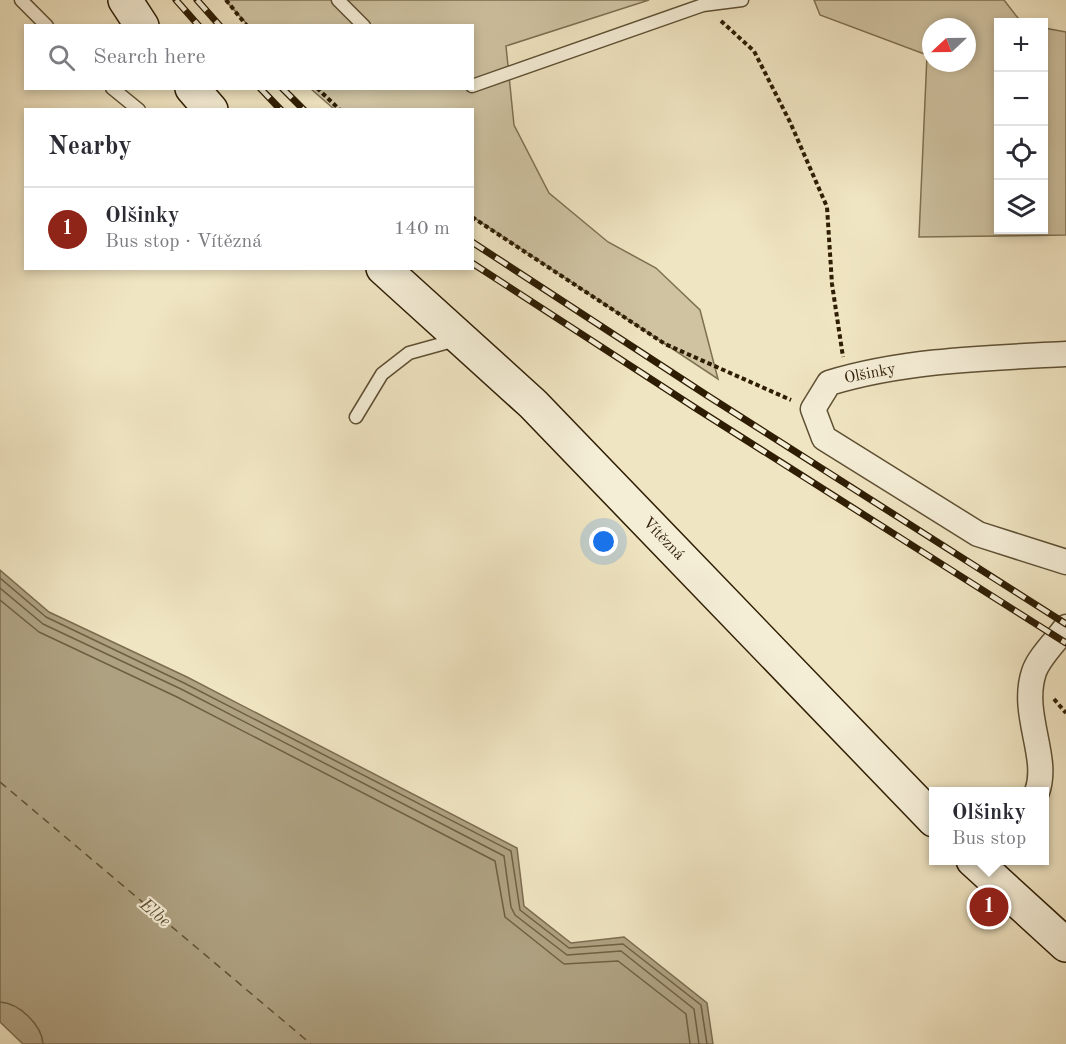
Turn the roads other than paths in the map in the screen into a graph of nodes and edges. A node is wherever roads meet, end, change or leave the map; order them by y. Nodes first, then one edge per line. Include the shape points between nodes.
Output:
1 (21, 0) edge
2 (124, 0) edge
3 (338, 0) edge
4 (742, 0) edge
5 (45, 24) edge
6 (141, 24) edge
7 (362, 24) edge
8 (474, 85) edge
9 (114, 90) edge
10 (137, 108) edge
11 (385, 270) edge
12 (462, 338) junction
13 (1066, 354) edge
14 (356, 417) dead end
15 (1066, 562) edge
16 (1066, 627) edge
17 (1039, 787) edge
18 (929, 816) edge
19 (979, 865) edge
20 (1066, 945) edge

1 - 5 lane
2 - 6 main road
3 - 7 lane
4 - 8 lane via 703,5
9 - 10 lane
11 - 12 main road, Vítězná
12 - 14 lane via 409,353 382,374
12 - 18 main road, Vítězná via 533,404
13 - 15 street, Olšinky via 867,371 829,383 813,409 824,438 978,534
16 - 17 street via 1034,671 1028,707 1042,779
19 - 20 main road

